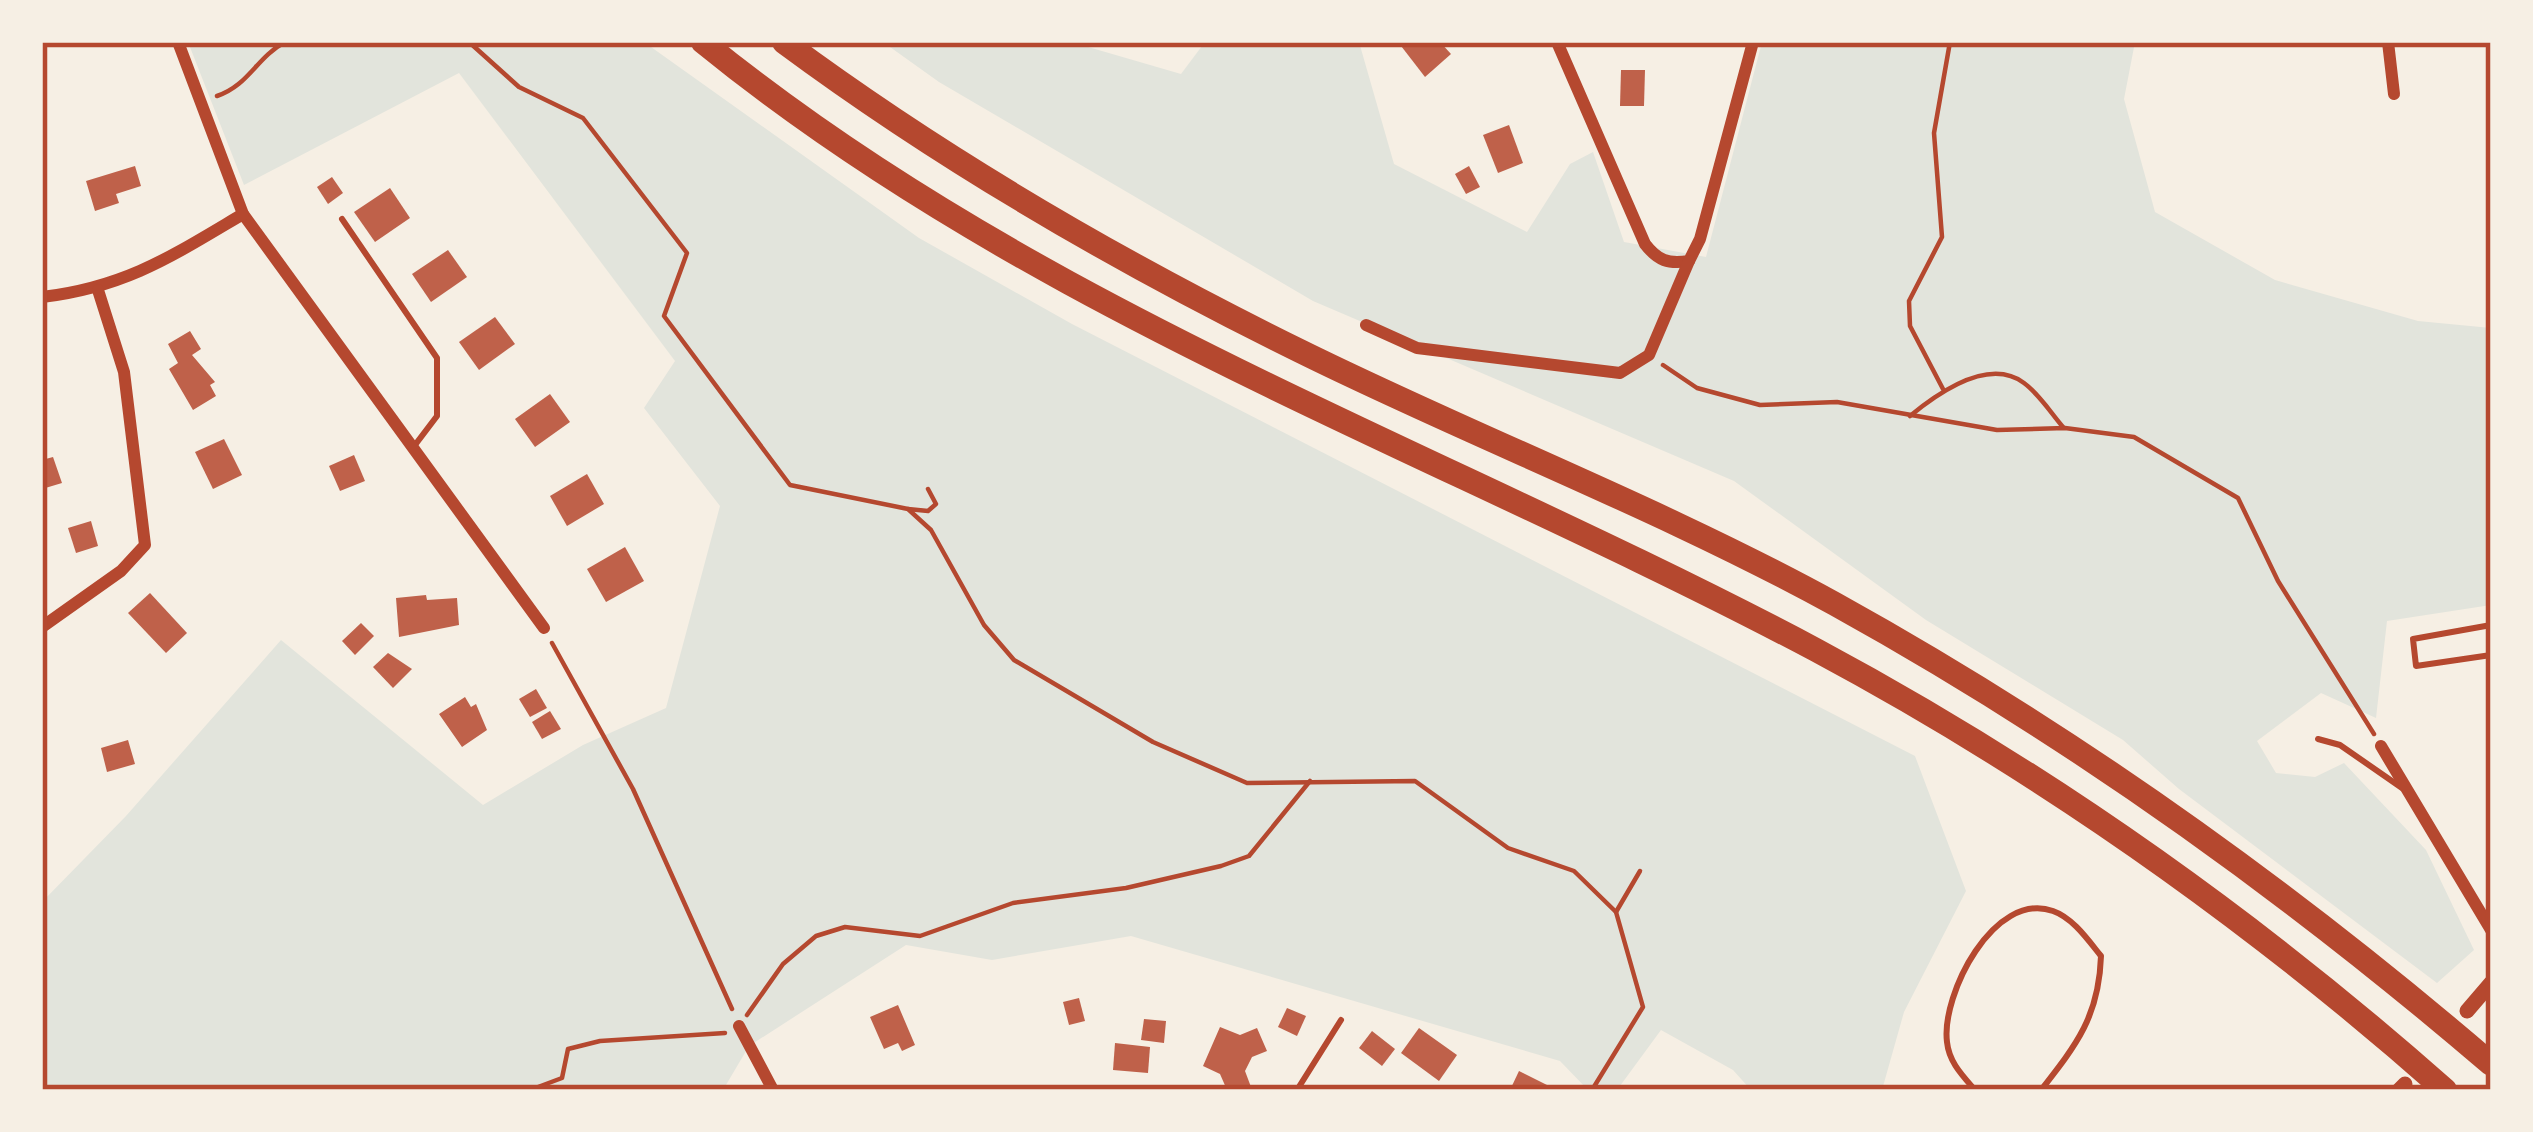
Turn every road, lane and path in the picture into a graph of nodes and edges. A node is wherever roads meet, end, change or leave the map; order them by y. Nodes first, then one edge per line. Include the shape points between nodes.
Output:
1 (178, 42) edge
2 (285, 42) edge
3 (469, 42) edge
4 (703, 42) edge
5 (784, 42) edge
6 (1558, 42) edge
7 (1753, 42) edge
8 (1949, 42) edge
9 (2388, 42) edge
10 (2394, 94) dead end
11 (202, 101) junction
12 (243, 214) junction
13 (342, 219) dead end
14 (1689, 261) junction
15 (98, 290) junction
16 (42, 297) edge
17 (1366, 325) dead end
18 (1648, 355) junction
19 (1943, 389) junction
20 (1910, 416) junction
21 (2065, 428) junction
22 (415, 445) junction
23 (928, 489) dead end
24 (908, 509) junction
25 (2491, 625) edge
26 (42, 627) edge
27 (544, 628) joint
28 (2491, 655) edge
29 (2318, 739) dead end
30 (2381, 746) joint
31 (1310, 781) junction
32 (2404, 790) junction
33 (1640, 871) dead end
34 (1616, 912) junction
35 (2491, 930) edge
36 (2491, 983) edge
37 (2467, 1011) dead end
38 (1341, 1020) dead end
39 (739, 1026) junction
40 (2491, 1064) edge
41 (530, 1090) edge
42 (772, 1090) edge
43 (1298, 1090) edge
44 (1592, 1090) edge
45 (1975, 1090) edge
46 (2042, 1090) edge
47 (2445, 1090) edge

1 - 11 street
2 - 11 path via 263,54 242,87
3 - 24 path via 519,87 583,118 687,253 664,316 790,485
4 - 47 highway via 839,143 968,224 1235,373 1670,578 1938,718 2226,911
5 - 40 highway via 1074,233 1300,351 1833,604 1999,701 2264,878
6 - 14 street via 1645,244 1663,262
7 - 14 street
8 - 19 path via 1934,133 1942,237 1909,302 1910,326
9 - 10 street
11 - 12 street
12 - 15 street
12 - 22 street
13 - 22 lane via 437,358 437,416
14 - 18 street
15 - 16 street
15 - 26 street via 124,372 145,545
17 - 18 street via 1417,347 1607,374 1632,370
18 - 20 path via 1697,388 1760,405 1837,402
19 - 20 path
19 - 21 path via 1996,374 2022,381
20 - 21 path via 1997,430
21 - 30 path via 2134,436 2238,498 2278,581
22 - 27 street
23 - 24 path via 936,504
24 - 31 path via 931,530 984,625 1014,660 1153,742 1247,783
25 - 28 lane via 2413,639 2416,666
27 - 39 path via 632,789
29 - 32 lane via 2340,745
30 - 32 street
31 - 34 path via 1415,781 1508,848 1574,871
31 - 39 path via 1249,856 1221,866 1013,903 920,936 845,927 816,936 783,964
32 - 35 street
33 - 34 path
34 - 44 path via 1643,1007
36 - 37 street
38 - 43 lane
39 - 41 path via 717,1036 568,1049 562,1078
39 - 42 street
45 - 46 lane via 1946,1041 1952,999 1983,940 2026,910 2051,910 2101,956 2099,997

